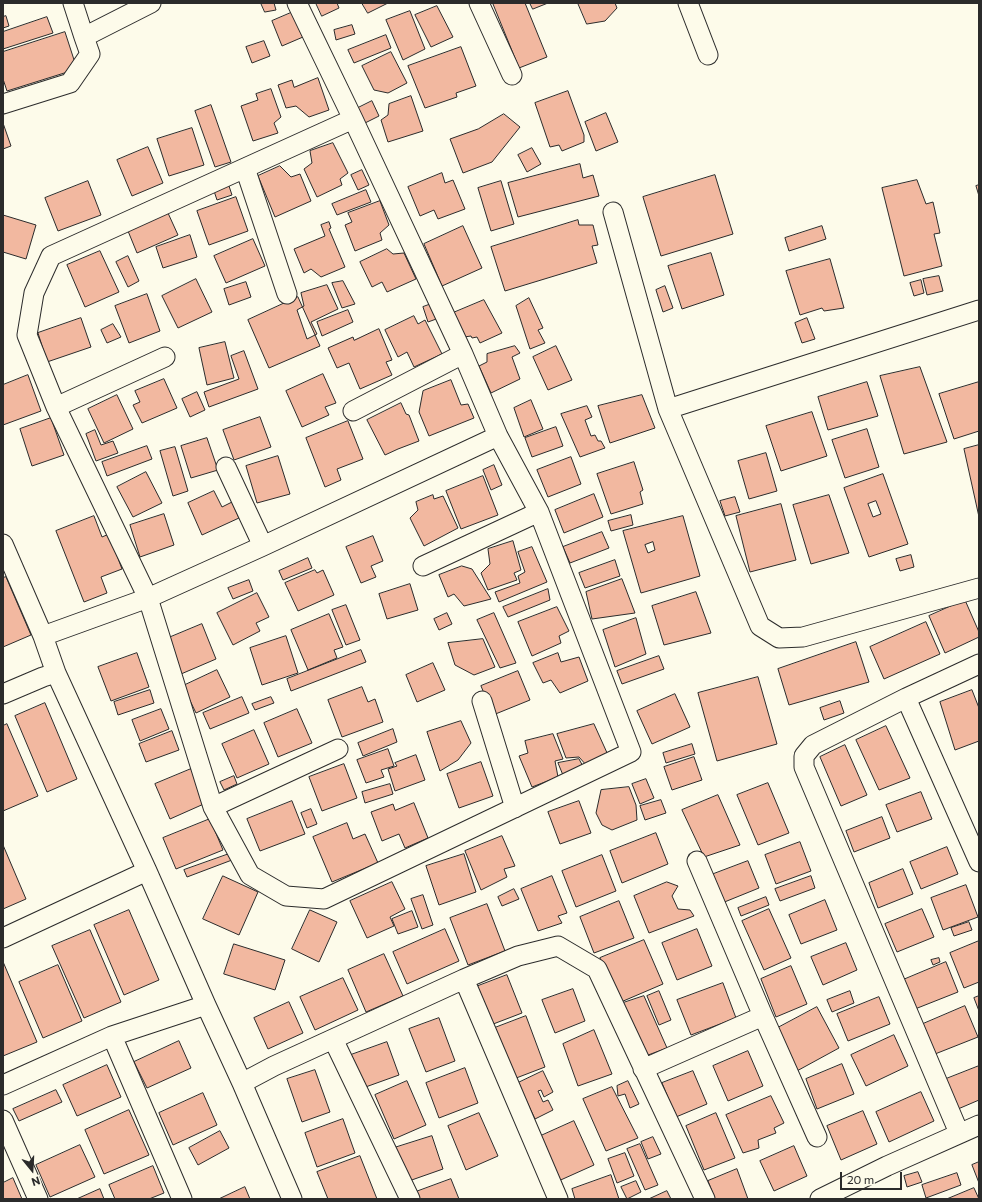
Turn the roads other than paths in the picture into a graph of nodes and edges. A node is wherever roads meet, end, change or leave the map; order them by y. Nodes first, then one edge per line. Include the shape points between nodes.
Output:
1 (73, 3) edge
2 (151, 3) edge
3 (297, 3) edge
4 (479, 3) edge
5 (688, 3) edge
6 (84, 37) junction
7 (708, 54) dead end
8 (512, 75) dead end
9 (3, 104) edge
10 (353, 119) junction
11 (245, 168) junction
12 (613, 212) dead end
13 (287, 294) dead end
14 (979, 310) edge
15 (463, 354) junction
16 (165, 357) dead end
17 (56, 407) junction
18 (668, 409) junction
19 (353, 411) dead end
20 (498, 436) junction
21 (226, 467) dead end
22 (539, 512) junction
23 (3, 544) edge
24 (263, 546) junction
25 (423, 566) dead end
26 (979, 588) edge
27 (148, 598) junction
28 (43, 636) junction
29 (979, 664) edge
30 (56, 673) junction
31 (3, 694) edge
32 (906, 698) junction
33 (482, 702) dead end
34 (338, 749) dead end
35 (213, 807) junction
36 (515, 808) junction
37 (696, 861) dead end
38 (979, 862) edge
39 (147, 870) junction
40 (3, 938) edge
41 (464, 979) junction
42 (206, 1005) junction
43 (763, 1016) junction
44 (112, 1036) junction
45 (333, 1039) junction
46 (643, 1069) junction
47 (242, 1083) junction
48 (3, 1085) edge
49 (3, 1120) edge
50 (979, 1125) edge
51 (959, 1134) junction
52 (817, 1137) dead end
53 (830, 1197) edge
54 (38, 1199) edge
55 (182, 1199) edge
56 (292, 1199) edge
57 (410, 1199) edge
58 (558, 1199) edge
59 (705, 1199) edge

1 - 6 street
2 - 6 street
3 - 10 street
4 - 8 street
5 - 7 street
6 - 9 street via 90,54 70,83
10 - 11 street
10 - 15 street
11 - 13 street
11 - 17 street via 51,256 34,293 27,336
12 - 18 street
14 - 18 street
15 - 19 street
15 - 20 street
16 - 17 street
17 - 27 street
18 - 26 street via 760,626 779,638 803,637
20 - 22 street
20 - 24 street
21 - 24 street
22 - 25 street
22 - 36 street via 632,752
23 - 28 street
24 - 27 street
27 - 28 street
27 - 35 street
28 - 30 street
29 - 32 street
30 - 31 street
30 - 39 street
32 - 38 street
32 - 51 street via 813,746 804,756 804,767
33 - 36 street
34 - 35 street
35 - 36 street via 250,875 286,896 324,899
37 - 43 street
39 - 40 street
39 - 42 street
41 - 45 street
41 - 46 street via 518,956 558,946 597,969
41 - 58 street
42 - 44 street
42 - 47 street
43 - 46 street
43 - 52 street
44 - 48 street
44 - 55 street
45 - 47 street
45 - 57 street
46 - 59 street
47 - 56 street
49 - 54 street
50 - 51 street
51 - 53 street via 887,1166

